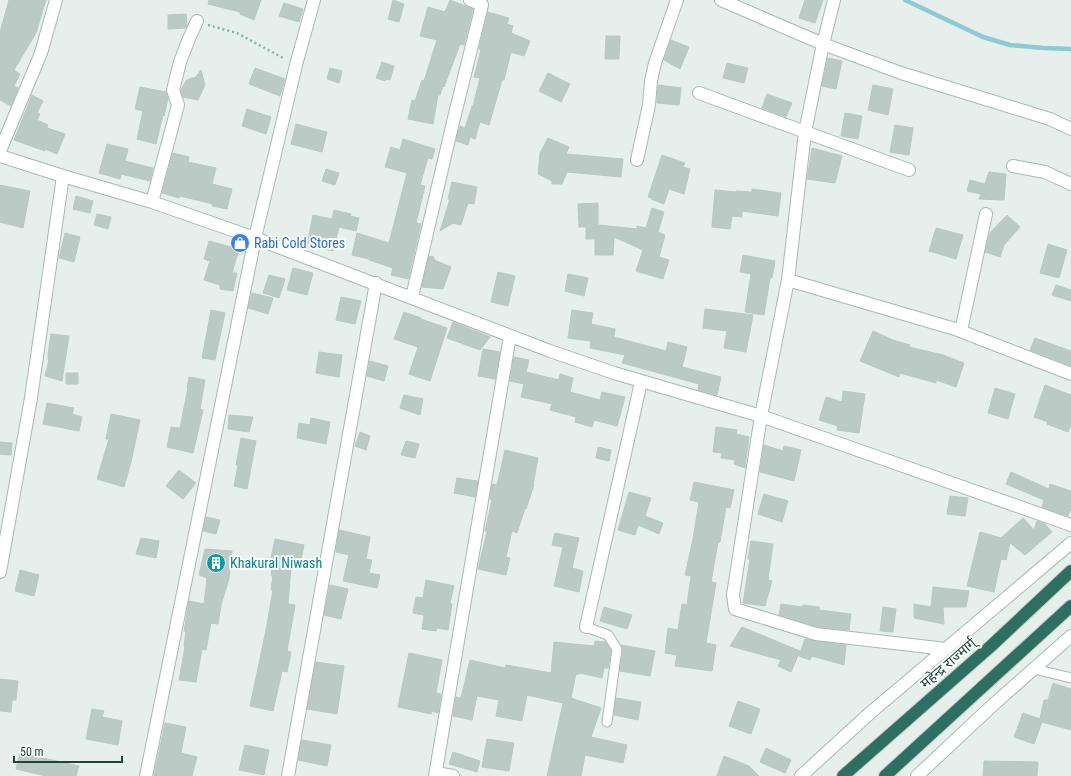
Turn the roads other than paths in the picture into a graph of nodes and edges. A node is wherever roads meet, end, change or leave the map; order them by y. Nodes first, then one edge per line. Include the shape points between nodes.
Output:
1 (56, 0) edge
2 (314, 0) edge
3 (470, 0) edge
4 (677, 0) edge
5 (721, 0) edge
6 (834, 0) edge
7 (483, 3) edge
8 (197, 21) road end
9 (823, 44) junction
10 (699, 93) dead end
11 (1071, 129) edge
12 (805, 132) junction
13 (0, 150) edge
14 (0, 156) edge
15 (637, 160) dead end
16 (1013, 166) dead end
17 (909, 170) dead end
18 (63, 176) junction
19 (1071, 184) edge
20 (152, 202) junction
21 (986, 214) dead end
22 (255, 238) junction
23 (788, 280) junction
24 (376, 283) junction
25 (412, 297) junction
26 (961, 331) junction
27 (510, 336) junction
28 (1071, 374) edge
29 (641, 382) junction
30 (761, 416) junction
31 (1071, 525) edge
32 (1071, 543) edge
33 (1071, 570) edge
34 (0, 572) edge
35 (1071, 606) edge
36 (586, 627) joint
37 (1071, 636) edge
38 (946, 649) junction
39 (1034, 669) junction
40 (1071, 678) edge
41 (607, 722) dead end
42 (436, 774) edge
43 (146, 776) edge
44 (288, 776) edge
45 (453, 776) edge
46 (801, 776) edge
47 (843, 776) edge
48 (885, 776) edge
49 (917, 776) edge

1 - 13 street via 41,53
2 - 22 street
3 - 7 street
4 - 15 street via 651,81 649,105
5 - 9 street
6 - 9 street
7 - 25 street
8 - 20 street via 180,62 173,90 178,105
9 - 11 street via 901,73 1050,119
9 - 12 street
10 - 12 street
12 - 17 street
12 - 23 street
14 - 18 street
16 - 19 street via 1045,172
18 - 20 street
18 - 34 street via 31,398
20 - 22 street
21 - 26 street
22 - 24 street
22 - 43 street
23 - 26 street
23 - 30 street
24 - 25 street
24 - 44 street
25 - 27 street
26 - 28 street
27 - 29 street
27 - 42 street
29 - 30 street
29 - 36 street
30 - 31 street
30 - 38 street via 734,595 735,609 816,634
32 - 38 street
33 - 47 highway, महेन्द्र राज्मार्ग् via 991,646
35 - 48 highway
36 - 41 lane via 608,635 618,649
37 - 39 street
38 - 46 street via 870,712
39 - 40 lane
39 - 49 street
42 - 45 street

